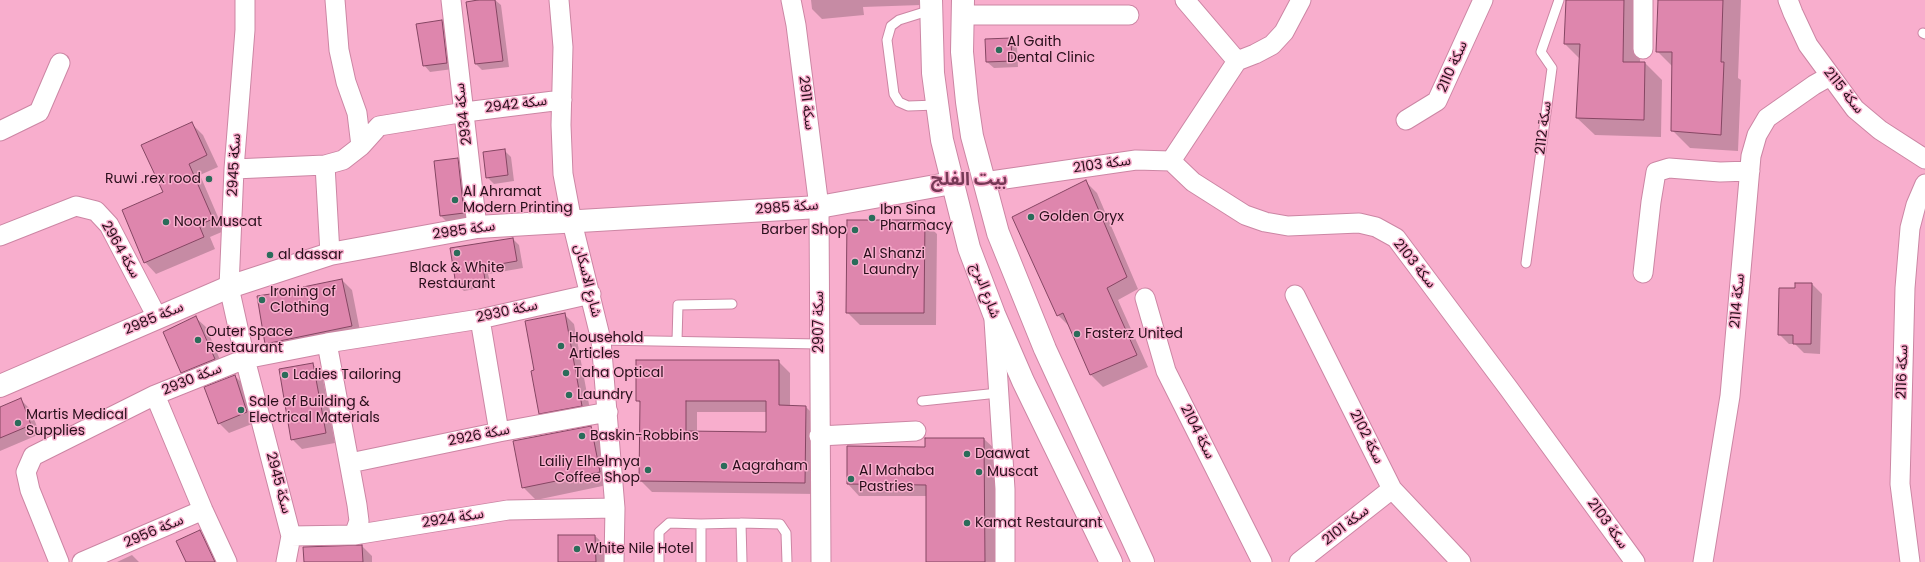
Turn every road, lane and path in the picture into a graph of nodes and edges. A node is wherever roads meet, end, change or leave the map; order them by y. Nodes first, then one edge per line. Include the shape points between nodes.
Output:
1 (245, 0) edge
2 (335, 0) edge
3 (451, 0) edge
4 (559, 0) edge
5 (791, 0) edge
6 (1185, 0) edge
7 (1301, 0) edge
8 (1483, 0) edge
9 (1560, 0) edge
10 (1644, 0) edge
11 (1788, 0) edge
12 (931, 5) edge
13 (962, 7) edge
14 (1128, 15) dead end
15 (1643, 49) dead end
16 (1236, 61) junction
17 (60, 63) dead end
18 (1830, 76) junction
19 (562, 100) junction
20 (937, 106) junction
21 (465, 112) junction
22 (1406, 120) dead end
23 (0, 131) edge
24 (361, 146) junction
25 (1925, 159) edge
26 (1170, 161) junction
27 (325, 165) junction
28 (234, 168) junction
29 (1750, 171) junction
30 (984, 182) junction
31 (952, 183) junction
32 (1925, 184) edge
33 (819, 207) junction
34 (572, 222) junction
35 (477, 227) junction
36 (0, 236) edge
37 (330, 254) junction
38 (1526, 263) dead end
39 (1643, 273) dead end
40 (229, 287) junction
41 (591, 294) junction
42 (1295, 295) dead end
43 (1145, 298) dead end
44 (732, 304) dead end
45 (994, 314) junction
46 (157, 317) junction
47 (480, 318) junction
48 (601, 340) junction
49 (677, 341) junction
50 (327, 343) junction
51 (819, 344) junction
52 (245, 359) junction
53 (0, 386) edge
54 (998, 393) junction
55 (155, 395) junction
56 (922, 401) dead end
57 (608, 412) junction
58 (916, 431) dead end
59 (499, 432) junction
60 (819, 436) junction
61 (350, 463) junction
62 (1392, 488) junction
63 (615, 508) junction
64 (203, 510) junction
65 (742, 523) junction
66 (701, 524) junction
67 (354, 535) junction
68 (291, 536) junction
69 (59, 562) edge
70 (82, 562) edge
71 (227, 562) edge
72 (286, 562) edge
73 (614, 562) edge
74 (659, 562) edge
75 (701, 562) edge
76 (742, 562) edge
77 (787, 562) edge
78 (821, 562) edge
79 (1005, 562) edge
80 (1111, 562) edge
81 (1143, 562) edge
82 (1262, 562) edge
83 (1299, 562) edge
84 (1461, 562) edge
85 (1634, 562) edge
86 (1703, 562) edge
87 (1910, 562) edge

1 - 28 street, سكة 2945
2 - 24 street via 339,50 346,82 357,113
3 - 21 street, سكة 2934
4 - 19 street, شارع الاسكان via 563,47
5 - 33 street, سكة 2911
6 - 16 street
7 - 16 street via 1284,32 1272,45
8 - 22 street, سكة 2110 via 1437,101
9 - 38 lane, سكة 2112 via 1541,52 1552,68
10 - 15 street
11 - 18 street, سكة 2115 via 1808,45
12 - 20 main road, شارع البرج via 933,73
12 - 20 lane via 891,26 887,40 894,94 900,102 908,106
13 - 14 street
13 - 30 main road via 962,52 967,102 972,136
16 - 26 street
17 - 23 street via 39,112
18 - 25 street, سكة 2115 via 1855,109 1880,130
18 - 29 street, سكة 2114 via 1814,84 1767,118 1751,156
19 - 21 street, سكة 2942
19 - 34 street, شارع الاسكان via 563,174
20 - 31 main road, شارع البرج
21 - 24 street, سكة 2942 via 379,126
21 - 35 street, سكة 2934
24 - 27 street, سكة 2942 via 343,160
26 - 30 street, سكة 2103 via 1136,160
26 - 85 street, سكة 2103 via 1194,182 1245,215 1265,222 1288,226 1359,224 1376,227 1396,238
27 - 28 street, سكة 2942
27 - 37 street
28 - 40 street, سكة 2945
29 - 39 street via 1720,172 1669,168 1656,172
29 - 86 street, سكة 2114 via 1730,396
30 - 81 main road via 998,233 1045,349
31 - 33 main road, سكة 2985
31 - 45 main road, شارع البرج via 969,248
32 - 87 street, سكة 2116 via 1910,228 1905,288 1900,484
33 - 34 main road, سكة 2985
33 - 51 street, سكة 2907
34 - 35 main road, سكة 2985
34 - 41 street, شارع الاسكان
35 - 37 main road, سكة 2985
36 - 46 street, سكة 2964 via 76,206 96,211 108,225
37 - 40 main road, سكة 2985
40 - 46 main road, سكة 2985
40 - 52 street, سكة 2945
41 - 47 street, سكة 2930
41 - 48 street, شارع الاسكان
42 - 62 street, سكة 2102
43 - 82 street, سكة 2104 via 1166,370
44 - 49 lane via 678,305
45 - 54 street
45 - 80 main road, شارع البرج
46 - 53 main road, سكة 2985
47 - 50 street, سكة 2930
47 - 59 street
48 - 49 lane
48 - 57 street, شارع الاسكان
49 - 51 lane
50 - 52 street, سكة 2930
50 - 61 street
51 - 60 street, سكة 2907
52 - 55 street, سكة 2930
52 - 68 street, سكة 2945
54 - 56 lane
54 - 79 street via 1005,489
55 - 64 street
55 - 69 street, سكة 2930 via 33,456 26,472 30,490
57 - 59 street, سكة 2926
57 - 63 street, شارع الاسكان
58 - 60 street
59 - 61 street, سكة 2926
60 - 78 street, سكة 2907
61 - 67 street via 359,521
62 - 83 street, سكة 2101
62 - 84 street, سكة 2102
63 - 67 street, سكة 2924 via 508,510
63 - 73 street, شارع الاسكان
64 - 70 street, سكة 2956
64 - 71 street
65 - 66 lane
65 - 76 lane
65 - 77 lane via 780,524 786,533
66 - 74 lane via 669,523 659,532
66 - 75 lane
67 - 68 street, سكة 2924
68 - 72 street, سكة 2945

